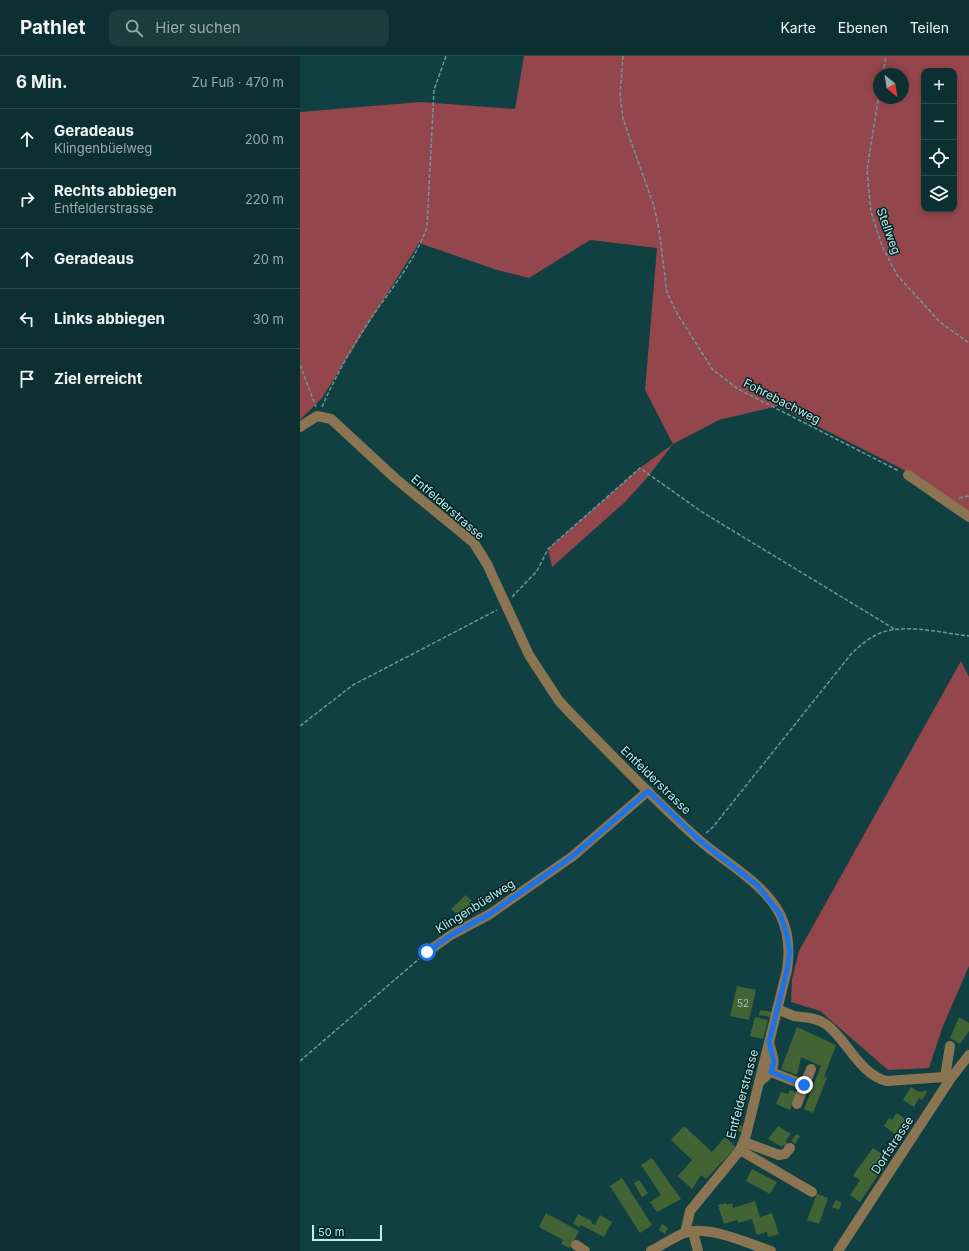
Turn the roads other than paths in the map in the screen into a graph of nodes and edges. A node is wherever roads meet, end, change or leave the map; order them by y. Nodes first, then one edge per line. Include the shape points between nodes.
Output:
1 (300, 427) edge
2 (908, 475) road end
3 (969, 516) edge
4 (648, 791) junction
5 (427, 952) road end
6 (777, 1009) junction
7 (769, 1042) junction
8 (950, 1046) dead end
9 (969, 1055) edge
10 (811, 1069) dead end
11 (771, 1072) junction
12 (948, 1077) junction
13 (759, 1082) junction
14 (804, 1085) junction
15 (797, 1104) dead end
16 (742, 1146) junction
17 (790, 1148) dead end
18 (812, 1192) dead end
19 (689, 1232) junction
20 (576, 1245) dead end
21 (585, 1251) edge
22 (651, 1251) edge
23 (698, 1251) edge
24 (771, 1251) edge
25 (838, 1251) edge

1 - 4 street, Entfelderstrasse via 317,416 331,419 396,479 474,543 487,564 529,655 559,700
2 - 3 street
4 - 5 street, Klingenbüelweg via 573,856 490,914 451,935
4 - 6 street, Entfelderstrasse via 698,839 757,885 780,914 790,952
6 - 7 street, Entfelderstrasse
6 - 12 street via 795,1016 816,1019 828,1025 857,1058 880,1079 887,1081
7 - 11 street via 774,1062
7 - 13 street, Entfelderstrasse
8 - 12 street
9 - 12 street, Dorfstrasse
10 - 14 street
11 - 13 street
11 - 14 street
12 - 25 street, Dorfstrasse
13 - 16 street, Entfelderstrasse
14 - 15 street
16 - 17 street via 779,1155 785,1154
16 - 18 street
16 - 19 street, Entfelderstrasse via 690,1212
19 - 22 street
19 - 23 street
19 - 24 street via 717,1233
20 - 21 street

